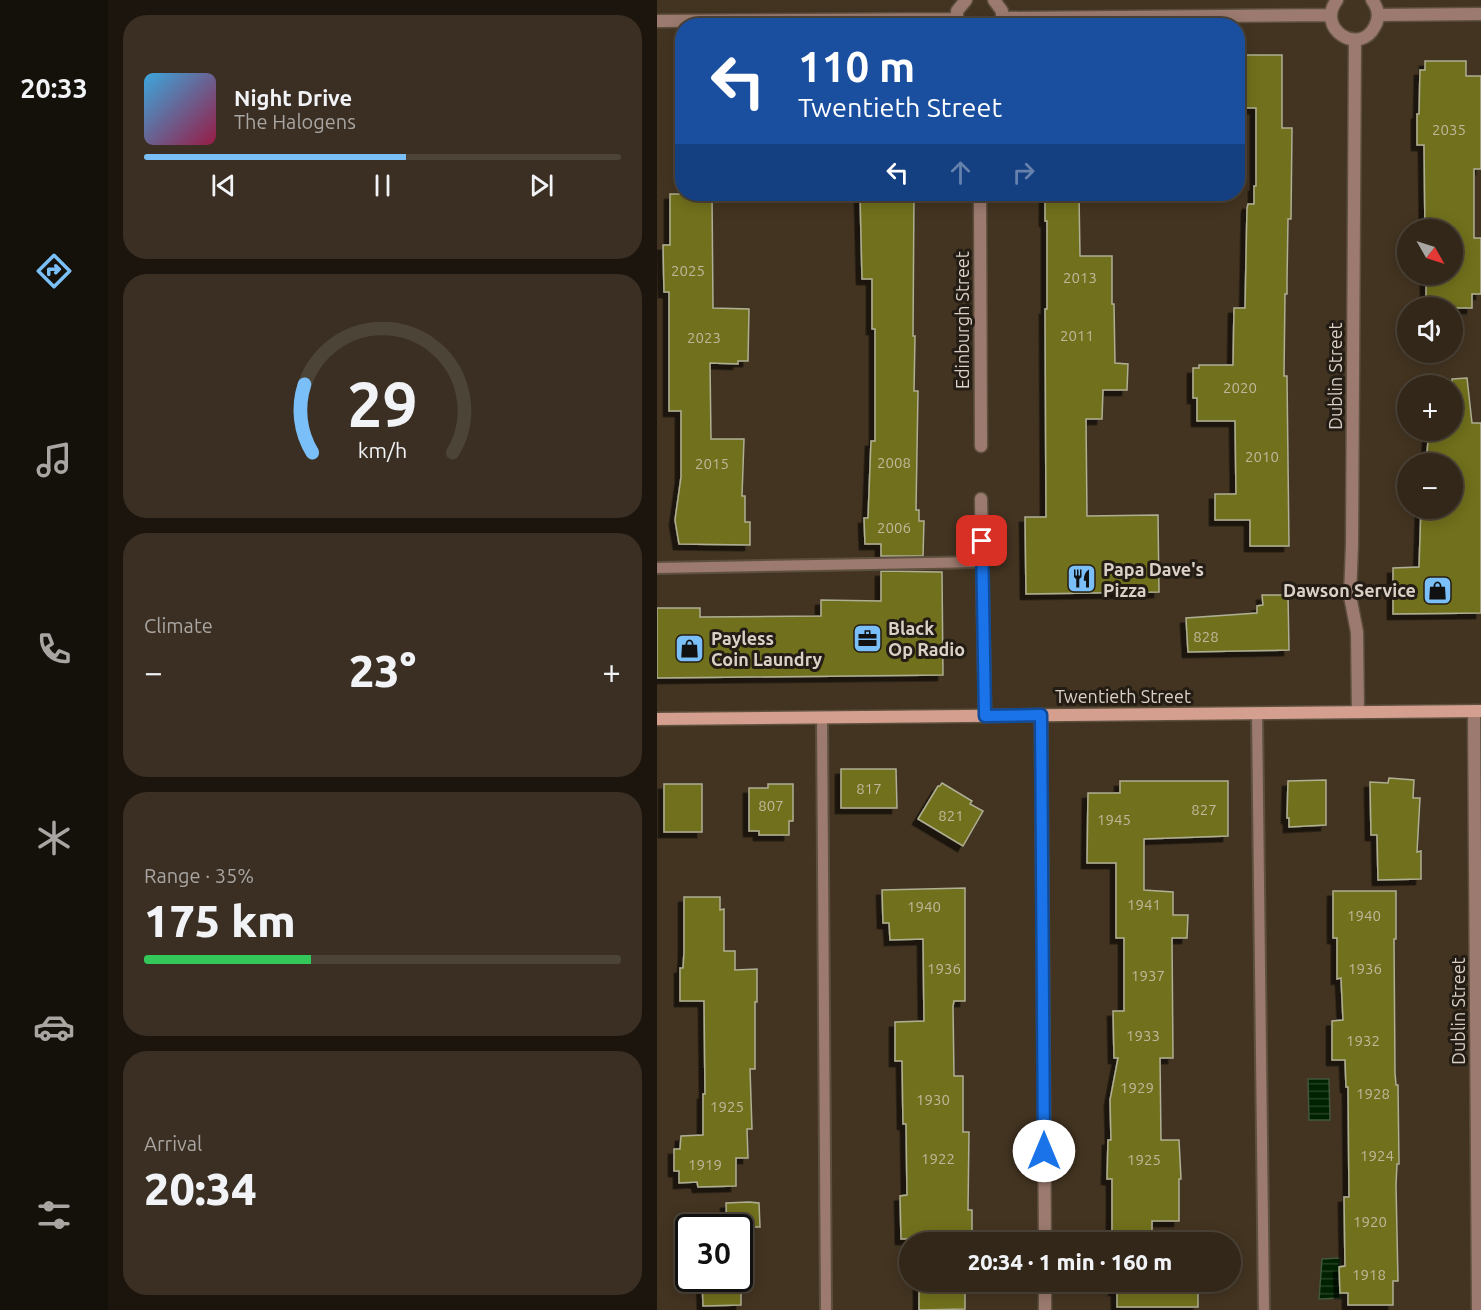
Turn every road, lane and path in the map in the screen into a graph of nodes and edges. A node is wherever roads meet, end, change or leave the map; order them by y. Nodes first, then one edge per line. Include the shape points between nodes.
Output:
1 (966, 0) edge
2 (994, 0) edge
3 (1337, 0) edge
4 (1372, 0) edge
5 (1481, 14) edge
6 (1331, 15) junction
7 (1378, 15) junction
8 (956, 18) edge
9 (1003, 18) edge
10 (1190, 18) edge
11 (657, 21) edge
12 (675, 21) edge
13 (1355, 40) junction
14 (980, 201) edge
15 (981, 446) dead end
16 (981, 499) dead end
17 (982, 562) junction
18 (657, 568) edge
19 (1477, 711) edge
20 (1358, 712) junction
21 (1257, 713) junction
22 (1041, 715) junction
23 (985, 716) junction
24 (822, 717) junction
25 (657, 719) edge
26 (1045, 1232) edge
27 (1045, 1292) edge
28 (826, 1310) edge
29 (1045, 1310) edge
30 (1264, 1310) edge
31 (1478, 1310) edge

1 - 8 street
2 - 9 street
3 - 6 street
4 - 7 street
5 - 7 street
6 - 10 street
6 - 13 street via 1335,30
7 - 13 street via 1369,35
11 - 12 street
13 - 20 street, Dublin Street via 1350,596 1357,632
14 - 15 street, Edinburgh Street
16 - 17 street
17 - 18 lane
17 - 23 street
19 - 20 main road, Twentieth Street
19 - 31 street, Dublin Street
20 - 21 main road, Twentieth Street
21 - 22 main road, Twentieth Street
21 - 30 lane
22 - 23 main road, Twentieth Street
22 - 26 street
23 - 24 main road, Twentieth Street
24 - 25 main road, Twentieth Street
24 - 28 lane
27 - 29 street

